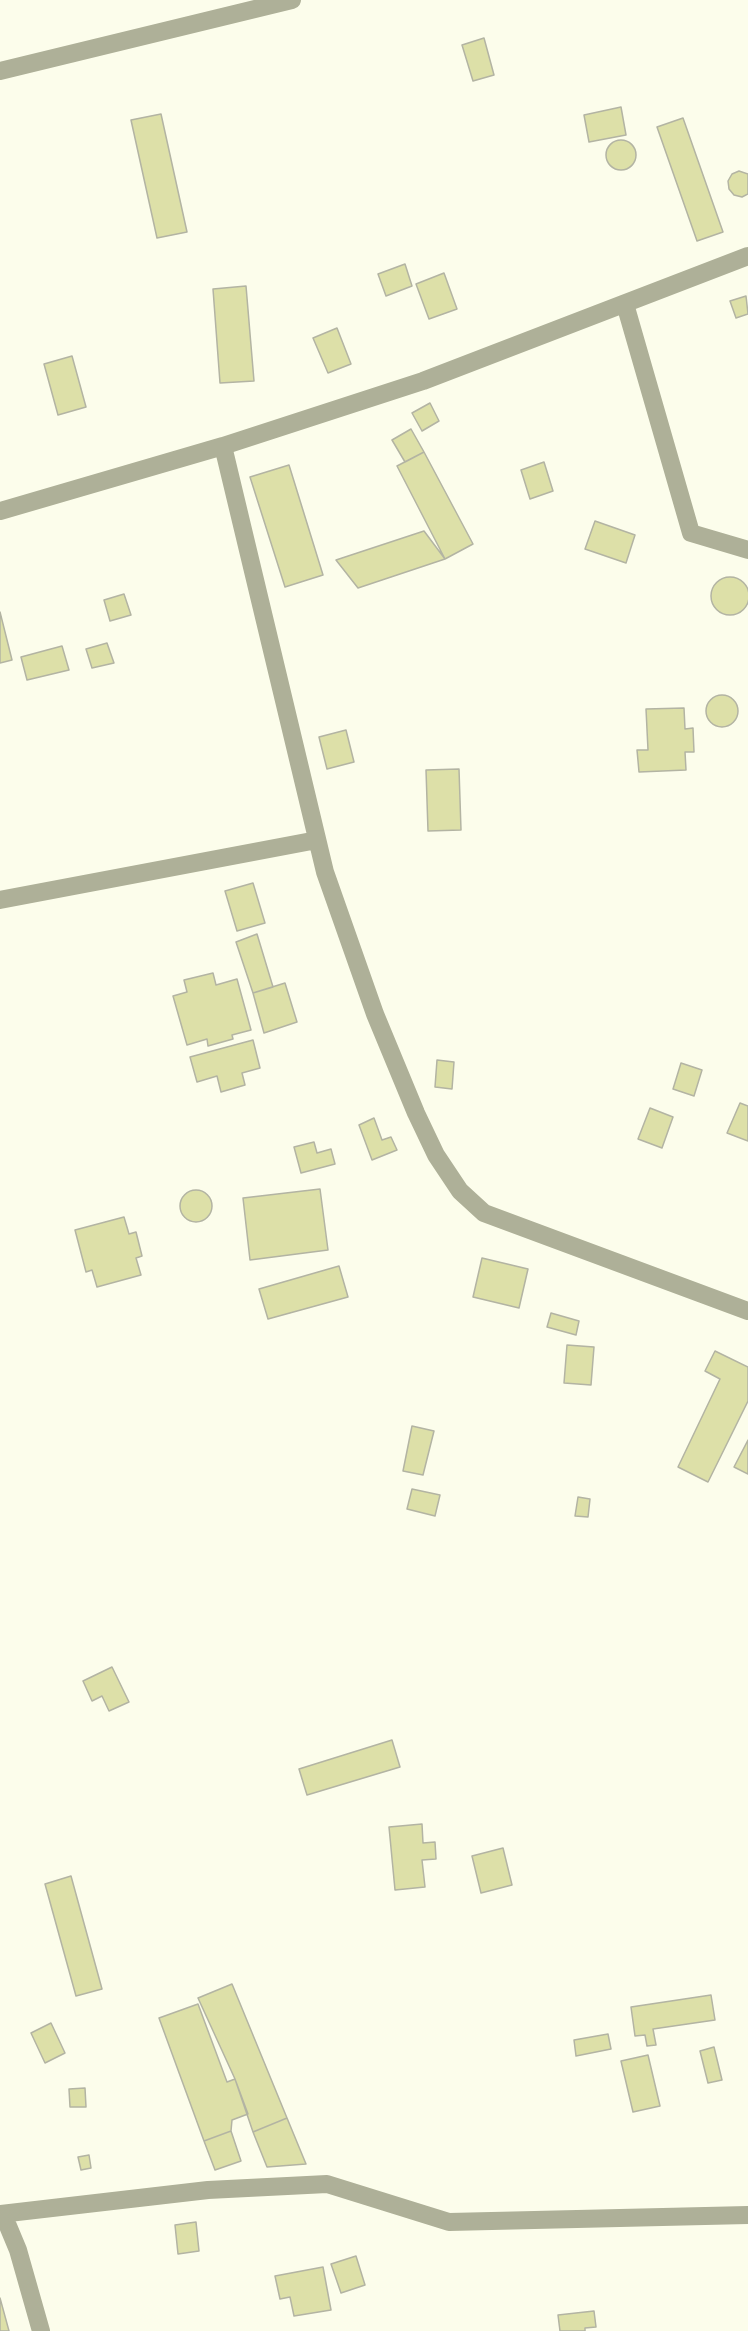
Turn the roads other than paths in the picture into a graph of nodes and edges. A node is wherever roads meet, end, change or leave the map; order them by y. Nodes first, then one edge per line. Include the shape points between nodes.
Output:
1 (292, 0) edge
2 (0, 71) edge
3 (748, 256) edge
4 (625, 304) junction
5 (223, 446) junction
6 (0, 510) edge
7 (748, 550) edge
8 (317, 840) junction
9 (0, 900) edge
10 (748, 1311) edge
11 (2, 2214) edge
12 (748, 2215) edge
13 (41, 2331) edge

1 - 2 street
3 - 4 street
4 - 5 street via 423,381
4 - 7 street via 691,533
5 - 6 street
5 - 8 street
8 - 9 street
8 - 10 street via 375,1014 431,1145 460,1191 484,1213
11 - 12 street via 208,2190 327,2184 449,2222
11 - 13 street via 18,2250

